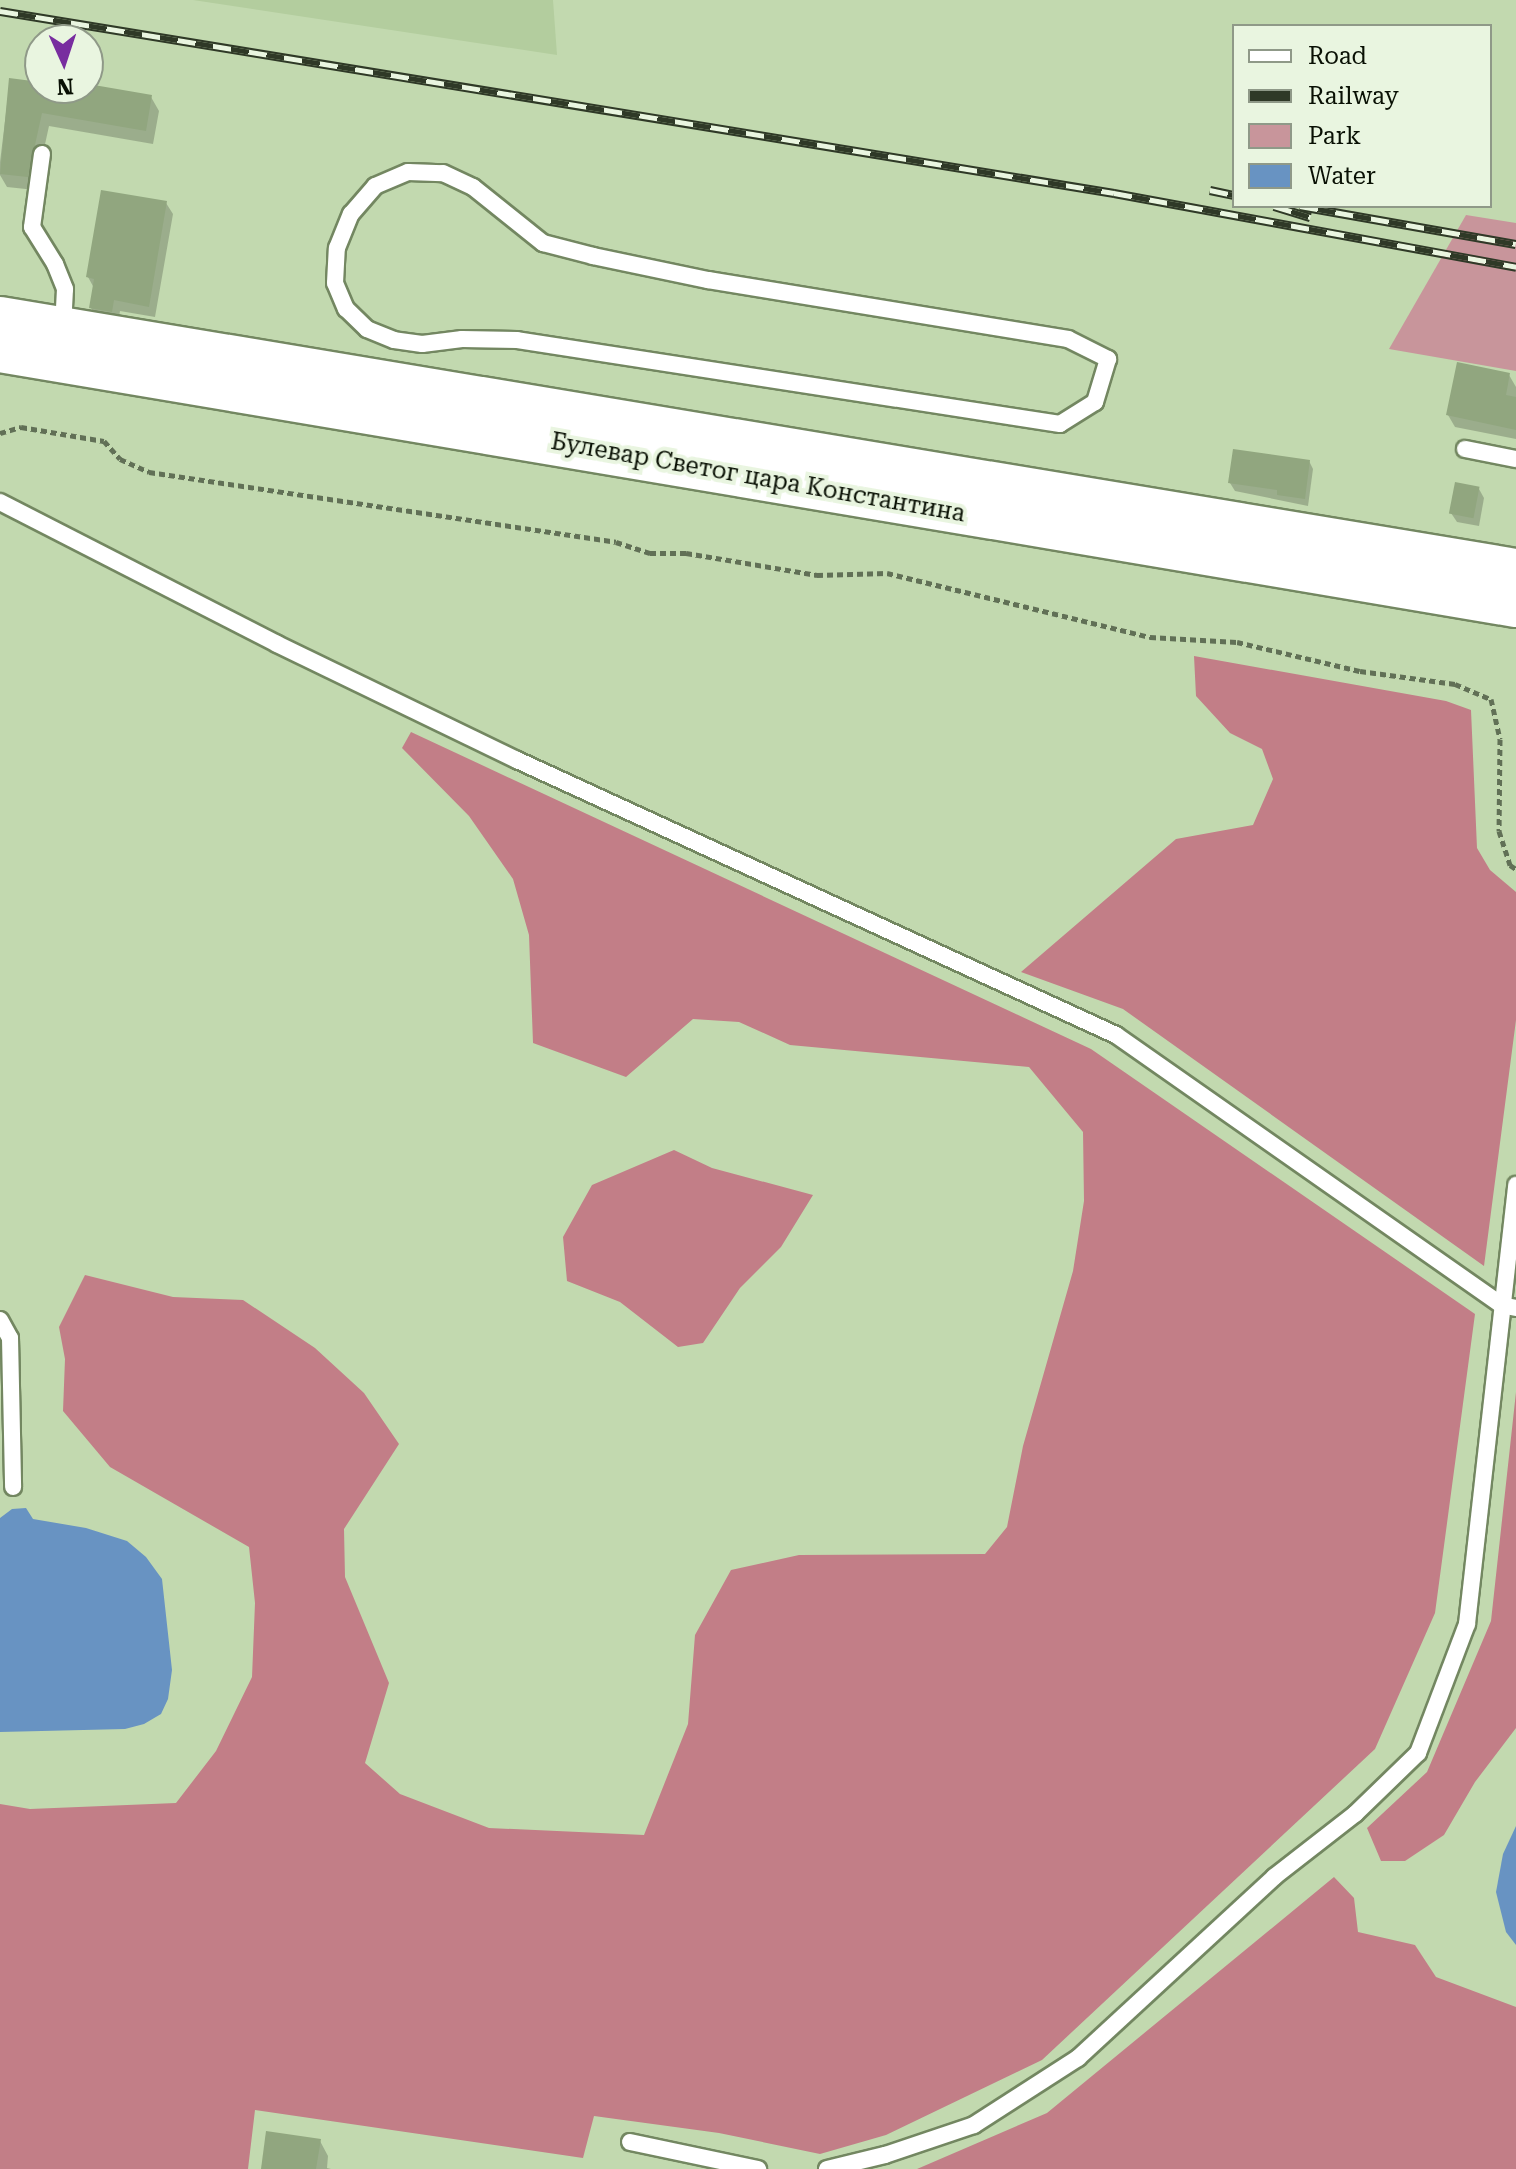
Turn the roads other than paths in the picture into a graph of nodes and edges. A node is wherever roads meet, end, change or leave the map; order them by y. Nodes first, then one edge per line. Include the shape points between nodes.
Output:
1 (42, 154) dead end
2 (0, 319) edge
3 (63, 329) junction
4 (0, 350) edge
5 (1095, 402) joint
6 (1465, 449) dead end
7 (1516, 459) edge
8 (0, 502) edge
9 (1516, 571) edge
10 (1516, 605) edge
11 (1516, 1185) edge
12 (1509, 1306) edge
13 (0, 1320) edge
14 (13, 1487) dead end
15 (630, 2142) dead end
16 (758, 2169) edge
17 (827, 2169) edge

1 - 3 lane via 32,227 65,289
2 - 3 main road, Булевар Светог цара Константина
3 - 9 main road, Булевар Светог цара Константина
4 - 10 main road, Булевар Светог цара Константина
5 - 5 lane via 1108,359 1068,339 708,280 543,243 473,187 443,173 408,172 375,186 351,214 337,248 335,283 346,309 367,329 394,340 517,340 1060,424
6 - 7 lane
8 - 12 lane via 517,760 1116,1035
11 - 12 lane
12 - 17 lane via 1467,1624 1418,1753 1078,2058 974,2125
13 - 14 lane via 10,1338
15 - 16 lane

